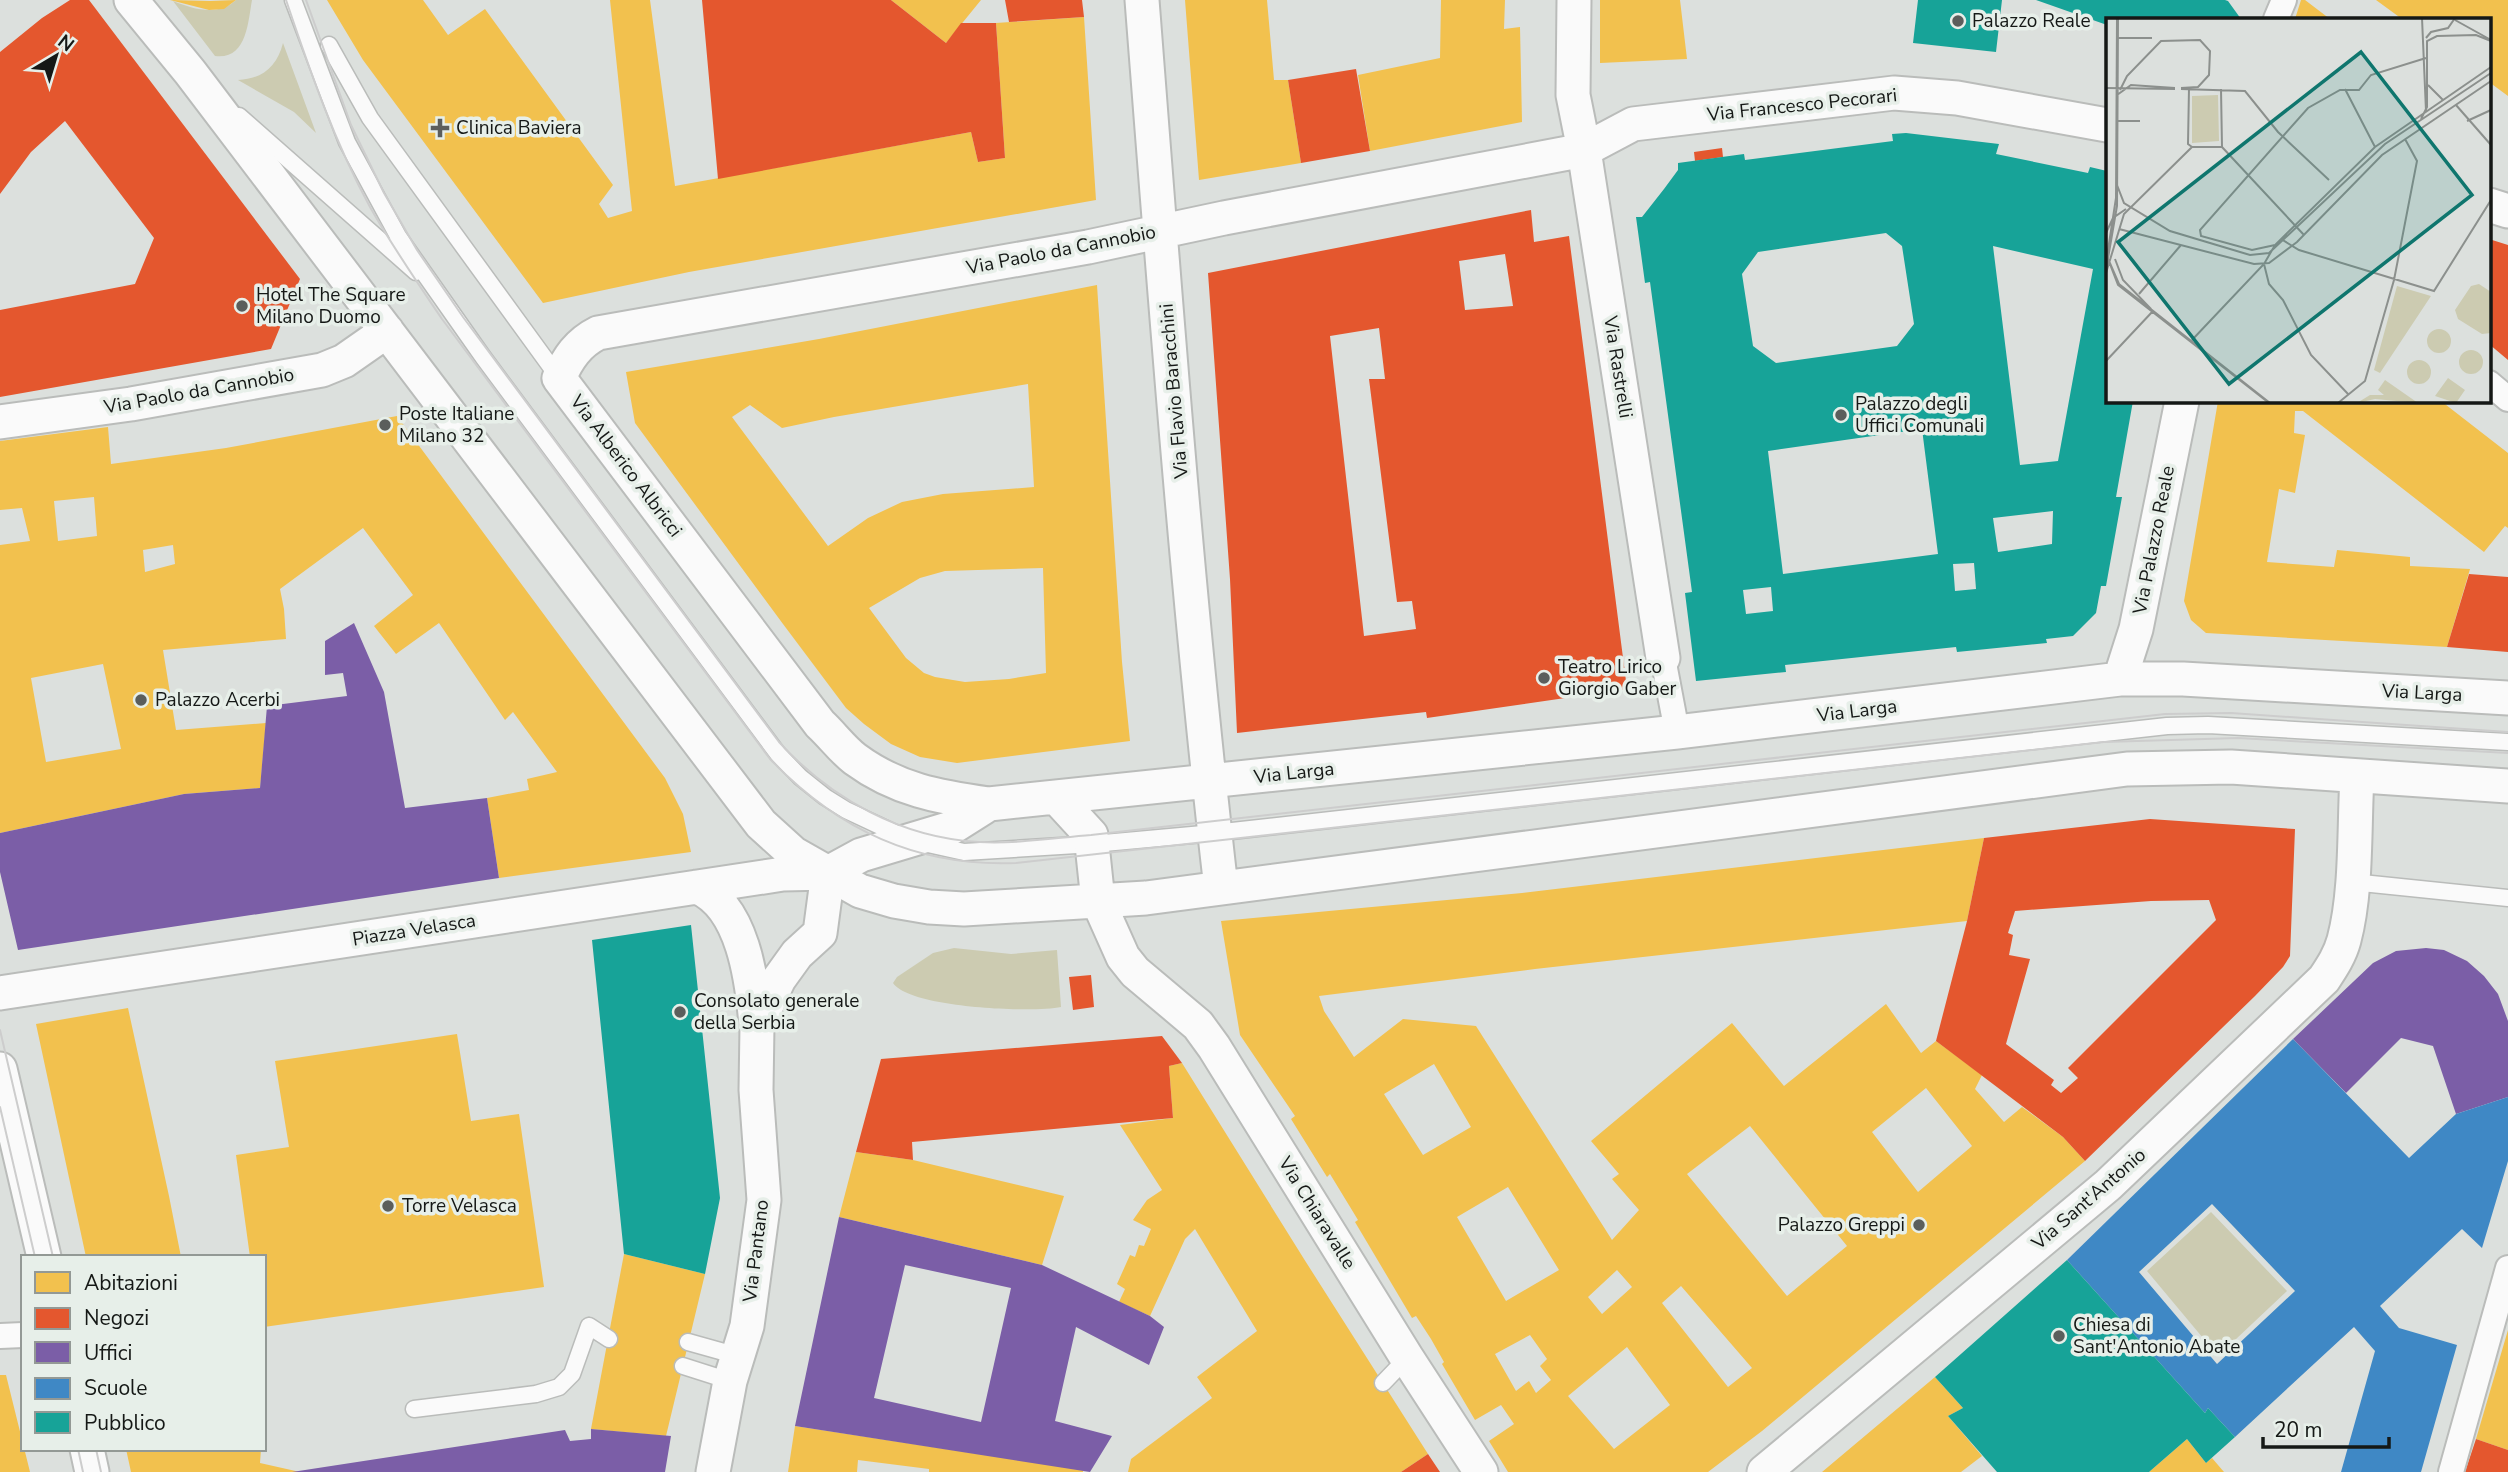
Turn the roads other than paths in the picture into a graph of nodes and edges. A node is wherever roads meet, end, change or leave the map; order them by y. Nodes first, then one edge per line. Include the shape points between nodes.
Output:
1 (131, 0) edge
2 (293, 0) edge
3 (1142, 0) edge
4 (1574, 0) edge
5 (2284, 0) edge
6 (2276, 18) edge
7 (329, 46) dead end
8 (190, 72) junction
9 (2106, 125) edge
10 (1584, 150) junction
11 (2490, 205) edge
12 (2508, 211) edge
13 (1160, 231) junction
14 (431, 285) junction
15 (387, 331) junction
16 (559, 378) junction
17 (2490, 384) edge
18 (2508, 399) edge
19 (2182, 402) edge
20 (0, 422) edge
21 (1663, 658) joint
22 (2120, 679) junction
23 (2508, 698) edge
24 (1677, 732) junction
25 (2508, 742) edge
26 (2357, 776) junction
27 (1208, 782) junction
28 (2508, 786) edge
29 (1056, 798) junction
30 (989, 804) junction
31 (1214, 833) junction
32 (909, 840) junction
33 (1093, 844) junction
34 (828, 873) junction
35 (2352, 882) junction
36 (697, 887) junction
37 (1221, 888) junction
38 (2508, 898) edge
39 (1098, 901) junction
40 (0, 993) edge
41 (757, 1027) junction
42 (0, 1069) edge
43 (44, 1255) edge
44 (2508, 1268) edge
45 (610, 1332) dead end
46 (0, 1335) edge
47 (21, 1335) edge
48 (688, 1342) dead end
49 (1407, 1358) junction
50 (682, 1366) dead end
51 (734, 1369) junction
52 (1383, 1383) dead end
53 (414, 1409) dead end
54 (87, 1451) edge
55 (92, 1472) edge
56 (713, 1472) edge
57 (1481, 1472) edge
58 (1764, 1472) edge
59 (2451, 1472) edge

1 - 8 street
2 - 14 lane via 346,142
3 - 13 street, Via Flavio Baracchini
4 - 10 street, Via Rastrelli via 1573,95
5 - 6 street
7 - 16 lane, Via Alberico Albricci via 370,118
8 - 14 lane
8 - 15 street
9 - 10 street, Via Francesco Pecorari via 1957,98 1894,93 1633,124
10 - 13 street, Via Paolo da Cannobio
10 - 21 street, Via Rastrelli
11 - 12 street
13 - 16 street, Via Paolo da Cannobio via 598,333 585,339 568,358
13 - 27 street, Via Flavio Baracchini
14 - 32 lane via 778,754 825,797
15 - 20 street, Via Paolo da Cannobio via 344,361 322,370
15 - 34 street via 761,824 793,853
16 - 30 street, Via Alberico Albricci via 820,724 853,757 879,775 930,795
17 - 18 street
19 - 22 street, Via Palazzo Reale via 2136,629
21 - 24 street, Via Rastrelli
22 - 23 street, Via Larga
22 - 24 street, Via Larga
24 - 27 street, Via Larga
25 - 31 lane, Via Larga via 2167,726
26 - 28 street
26 - 35 street
26 - 37 street via 2231,767 2127,769
27 - 29 street, Via Larga
27 - 31 street
29 - 30 street, Via Larga
29 - 33 street via 1091,835
30 - 32 street, Via Larga via 951,828
31 - 33 lane, Via Larga
31 - 37 street
32 - 33 lane, Via Larga via 964,852
32 - 34 street, Via Larga via 861,855
33 - 39 street
34 - 36 street, Piazza Velasca via 783,874
34 - 39 street via 860,891 929,907
34 - 41 street, Via Pantano via 820,933 779,979
35 - 38 lane
35 - 58 street, Via Sant'Antonio via 2344,939 2324,979 2108,1185
36 - 40 street, Piazza Velasca
36 - 41 street, Via Pantano via 719,900 739,937 753,989
37 - 39 street
39 - 49 street, Via Chiaravalle via 1115,944 1135,972 1198,1025 1214,1047
41 - 51 street, Via Pantano via 756,1090 764,1200 747,1326
42 - 43 street
44 - 59 street
45 - 53 lane via 589,1326 572,1374 559,1387
46 - 47 street
48 - 51 lane
49 - 52 lane
49 - 57 street, Via Chiaravalle
50 - 51 lane
51 - 56 street, Via Pantano
54 - 55 street

